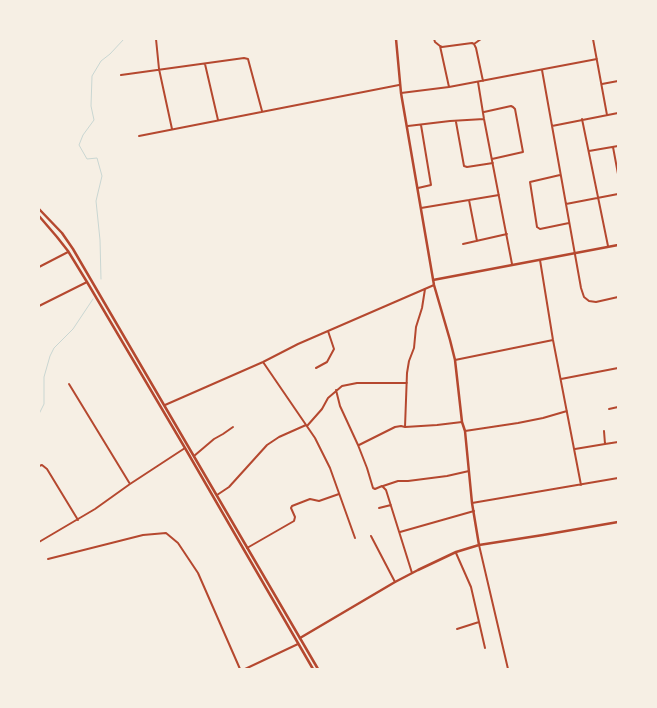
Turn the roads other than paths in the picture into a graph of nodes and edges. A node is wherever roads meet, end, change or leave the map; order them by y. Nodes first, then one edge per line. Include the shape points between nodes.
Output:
1 (156, 39) edge
2 (396, 39) edge
3 (434, 39) edge
4 (481, 39) edge
5 (593, 39) edge
6 (474, 44) junction
7 (440, 46) junction
8 (597, 59) junction
9 (205, 64) junction
10 (159, 70) junction
11 (542, 70) junction
12 (121, 75) dead end
13 (483, 81) junction
14 (618, 81) edge
15 (478, 82) junction
16 (602, 84) junction
17 (400, 85) junction
18 (449, 88) junction
19 (401, 93) junction
20 (262, 112) junction
21 (483, 112) junction
22 (618, 113) edge
23 (607, 115) junction
24 (484, 119) junction
25 (582, 119) junction
26 (218, 120) junction
27 (456, 122) junction
28 (421, 125) junction
29 (408, 126) junction
30 (552, 126) junction
31 (172, 129) junction
32 (139, 136) dead end
33 (618, 146) edge
34 (613, 147) junction
35 (588, 151) junction
36 (492, 159) junction
37 (493, 163) junction
38 (618, 174) edge
39 (560, 175) junction
40 (418, 188) junction
41 (618, 194) edge
42 (499, 195) junction
43 (598, 198) junction
44 (469, 200) junction
45 (566, 204) junction
46 (421, 208) junction
47 (39, 209) edge
48 (39, 216) edge
49 (570, 223) junction
50 (507, 234) junction
51 (477, 241) junction
52 (463, 244) dead end
53 (618, 244) edge
54 (608, 246) junction
55 (68, 252) junction
56 (575, 253) junction
57 (540, 260) junction
58 (512, 265) junction
59 (39, 266) edge
60 (433, 280) junction
61 (87, 282) junction
62 (434, 285) junction
63 (425, 288) junction
64 (618, 297) edge
65 (39, 306) edge
66 (114, 318) junction
67 (110, 321) junction
68 (328, 331) junction
69 (553, 340) junction
70 (455, 360) junction
71 (263, 362) junction
72 (316, 368) dead end
73 (618, 368) edge
74 (561, 379) junction
75 (407, 383) junction
76 (69, 384) dead end
77 (336, 390) junction
78 (165, 405) junction
79 (618, 407) edge
80 (609, 409) dead end
81 (567, 411) junction
82 (462, 422) junction
83 (307, 426) junction
84 (233, 427) dead end
85 (405, 427) junction
86 (465, 431) junction
87 (604, 431) dead end
88 (618, 442) edge
89 (605, 444) junction
90 (358, 445) junction
91 (184, 448) junction
92 (575, 449) junction
93 (194, 456) junction
94 (39, 466) edge
95 (468, 471) junction
96 (618, 478) edge
97 (130, 484) junction
98 (581, 485) junction
99 (382, 486) junction
100 (340, 494) junction
101 (218, 497) junction
102 (215, 500) junction
103 (472, 503) junction
104 (391, 505) junction
105 (379, 508) dead end
106 (474, 511) junction
107 (78, 520) junction
108 (618, 522) edge
109 (400, 532) junction
110 (371, 536) dead end
111 (355, 538) dead end
112 (39, 542) edge
113 (479, 545) junction
114 (247, 548) junction
115 (456, 552) junction
116 (48, 560) dead end
117 (412, 573) junction
118 (264, 576) junction
119 (260, 579) junction
120 (395, 582) junction
121 (479, 622) junction
122 (457, 629) dead end
123 (300, 638) junction
124 (298, 644) junction
125 (485, 648) dead end
126 (240, 669) edge
127 (245, 669) edge
128 (313, 669) edge
129 (318, 669) edge
130 (508, 669) edge

1 - 10 street
2 - 17 main road
3 - 7 street
4 - 6 street
5 - 8 street
6 - 7 street
6 - 13 street
7 - 18 street
8 - 11 street
8 - 16 street
9 - 10 street
9 - 20 street via 248,59
9 - 26 street
10 - 12 street
10 - 31 street
11 - 13 street
11 - 30 street
13 - 15 street
14 - 16 street
15 - 18 street
15 - 21 street
16 - 23 street
17 - 19 main road
17 - 20 street
18 - 19 street
19 - 29 main road
20 - 26 street
21 - 24 street
21 - 36 street via 512,106 515,109 523,152
22 - 23 street
23 - 25 street
24 - 27 street
24 - 36 street
25 - 30 street
25 - 35 street
26 - 31 street
27 - 28 street
27 - 37 street via 465,167
28 - 29 street
28 - 40 street via 432,185
29 - 40 main road
30 - 39 street
31 - 32 street
33 - 34 street
34 - 35 street
34 - 38 street
35 - 43 street
36 - 37 street
37 - 42 street
39 - 45 street
39 - 49 street via 529,184 537,227
40 - 46 main road
41 - 43 street
42 - 44 street
42 - 50 street
43 - 45 street
43 - 54 street
44 - 46 street
44 - 51 street
45 - 49 street
46 - 60 main road
47 - 66 main road via 62,233
48 - 55 main road
49 - 56 street
50 - 51 street
50 - 58 street
51 - 52 street
53 - 54 main road
54 - 56 main road
55 - 59 street
55 - 61 main road
56 - 57 main road
56 - 64 street via 584,297 596,302
57 - 58 main road
57 - 69 street
58 - 60 main road
60 - 62 main road
61 - 65 street
61 - 67 main road
62 - 63 street
62 - 70 main road
63 - 68 street
63 - 75 street
66 - 67 main road
66 - 78 main road
67 - 91 main road
68 - 71 street
68 - 72 street via 334,349 327,362
69 - 70 street
69 - 74 street
70 - 82 main road
71 - 78 street
71 - 83 street
73 - 74 street
74 - 81 street
75 - 77 street via 357,383
75 - 85 street
76 - 97 street
77 - 83 street
77 - 90 street
78 - 93 main road
79 - 80 street
81 - 86 street
81 - 92 street
82 - 85 street
82 - 86 main road
83 - 100 street
83 - 101 street via 267,445
84 - 93 street via 214,438
85 - 90 street via 395,427
86 - 95 main road
87 - 89 street
88 - 89 street
89 - 92 street
90 - 99 street via 373,488
91 - 97 street
91 - 102 main road
92 - 98 street
93 - 101 main road
94 - 107 street via 47,469
95 - 99 street
95 - 103 main road
96 - 98 street
97 - 107 street
98 - 103 street
99 - 104 street
100 - 111 street
100 - 114 street via 292,506 294,521
101 - 102 main road
101 - 114 main road
102 - 119 main road
103 - 106 main road
104 - 105 street
104 - 109 street
106 - 109 street
106 - 113 main road
107 - 112 street
108 - 113 main road
109 - 117 street
110 - 120 street
113 - 115 main road
113 - 130 street
114 - 118 main road
115 - 117 main road
115 - 121 street via 471,587
116 - 126 street via 143,535 166,533 178,543 198,573
117 - 120 main road
118 - 119 main road
118 - 123 main road
119 - 124 main road
120 - 123 main road
121 - 122 street
121 - 125 street
123 - 129 main road
124 - 127 street
124 - 128 main road

